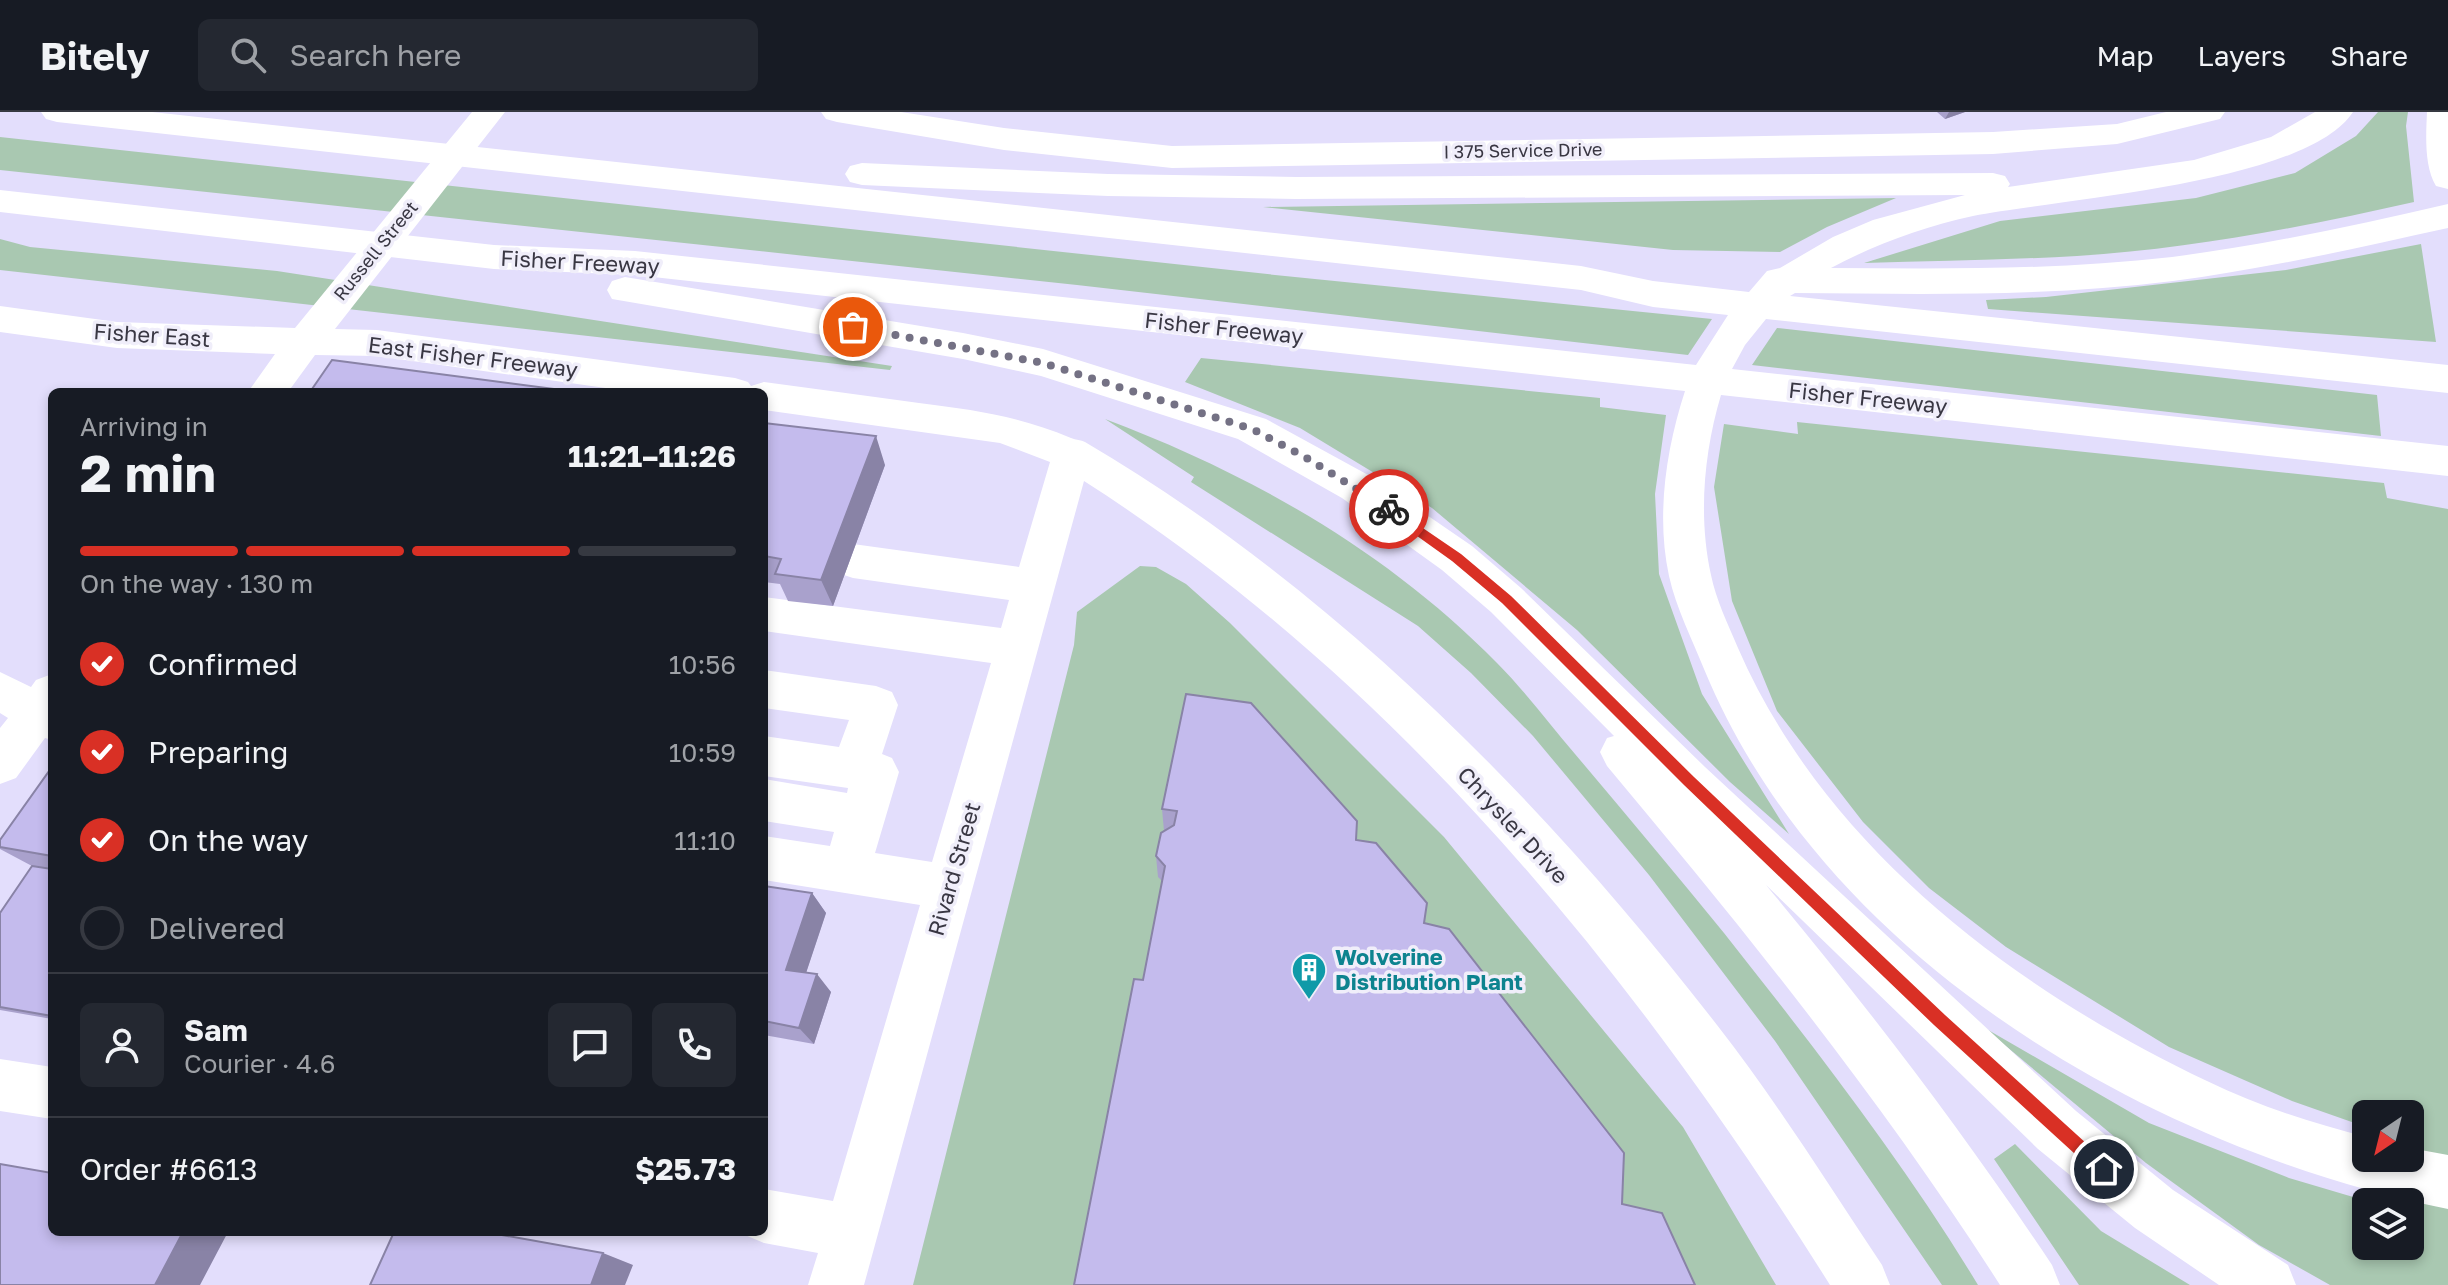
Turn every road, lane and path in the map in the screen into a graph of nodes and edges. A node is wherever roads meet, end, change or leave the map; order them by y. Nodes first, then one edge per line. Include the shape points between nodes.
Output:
1 (57, 112) edge
2 (844, 112) edge
3 (2209, 112) edge
4 (2337, 112) edge
5 (486, 116) edge
6 (2442, 124) edge
7 (2448, 178) edge
8 (675, 179) junction
9 (2096, 186) junction
10 (0, 201) edge
11 (2448, 216) edge
12 (494, 257) junction
13 (1652, 283) junction
14 (0, 319) edge
15 (306, 340) junction
16 (2448, 377) edge
17 (270, 388) edge
18 (706, 388) edge
19 (768, 397) edge
20 (1184, 408) junction
21 (1072, 453) junction
22 (2448, 461) edge
23 (853, 561) dead end
24 (1034, 586) junction
25 (768, 615) edge
26 (1016, 648) junction
27 (768, 690) edge
28 (0, 691) edge
29 (48, 709) edge
30 (768, 758) edge
31 (0, 764) edge
32 (768, 780) edge
33 (861, 793) junction
34 (768, 800) edge
35 (768, 859) edge
36 (846, 870) junction
37 (949, 887) junction
38 (0, 1085) edge
39 (48, 1092) edge
40 (2448, 1182) edge
41 (768, 1217) edge
42 (851, 1232) junction
43 (836, 1285) edge
44 (1862, 1285) edge
45 (2032, 1285) edge
46 (2268, 1285) edge

1 - 8 main road
2 - 3 main road, I 375 Service Drive via 1004,139 1172,157 1993,143 2117,134
4 - 9 main road via 2294,140 2244,160
5 - 15 main road, Russell Street
6 - 7 main road
8 - 9 main road via 892,173 1296,188
8 - 13 main road
9 - 40 main road via 1977,205 1896,226 1802,268 1766,296 1739,327 1716,362 1693,421 1684,491 1690,577 1718,658 1793,788 1870,876 1995,985 2158,1085 2292,1141
10 - 12 main road, Fisher Freeway
11 - 13 main road via 2309,247 2171,269 1985,282
12 - 20 main road via 623,290 1043,363
12 - 22 main road, Fisher Freeway via 635,263
13 - 16 main road via 1897,320
14 - 15 main road, Fisher East via 117,335
15 - 17 main road, Russell Street
15 - 18 main road, East Fisher Freeway via 377,343
19 - 21 main road via 1000,428
20 - 45 main road via 1392,533 1490,610 1537,656 1855,1032 1954,1165
20 - 46 main road via 1252,429 1305,457 1457,558 1545,636 1689,781 2057,1130 2154,1209
21 - 24 main road, Rivard Street
21 - 44 main road, Chrysler Drive via 1281,601 1400,706 1520,828 1689,1032 1760,1128
23 - 24 main road
24 - 26 main road, Rivard Street
25 - 26 main road
26 - 37 main road, Rivard Street
27 - 33 main road via 876,705
28 - 29 main road
29 - 31 main road
30 - 33 main road
32 - 33 main road
33 - 34 main road
33 - 36 main road
35 - 36 main road
36 - 37 main road
37 - 42 main road, Rivard Street
38 - 39 main road
41 - 42 main road
42 - 43 main road, Rivard Street

